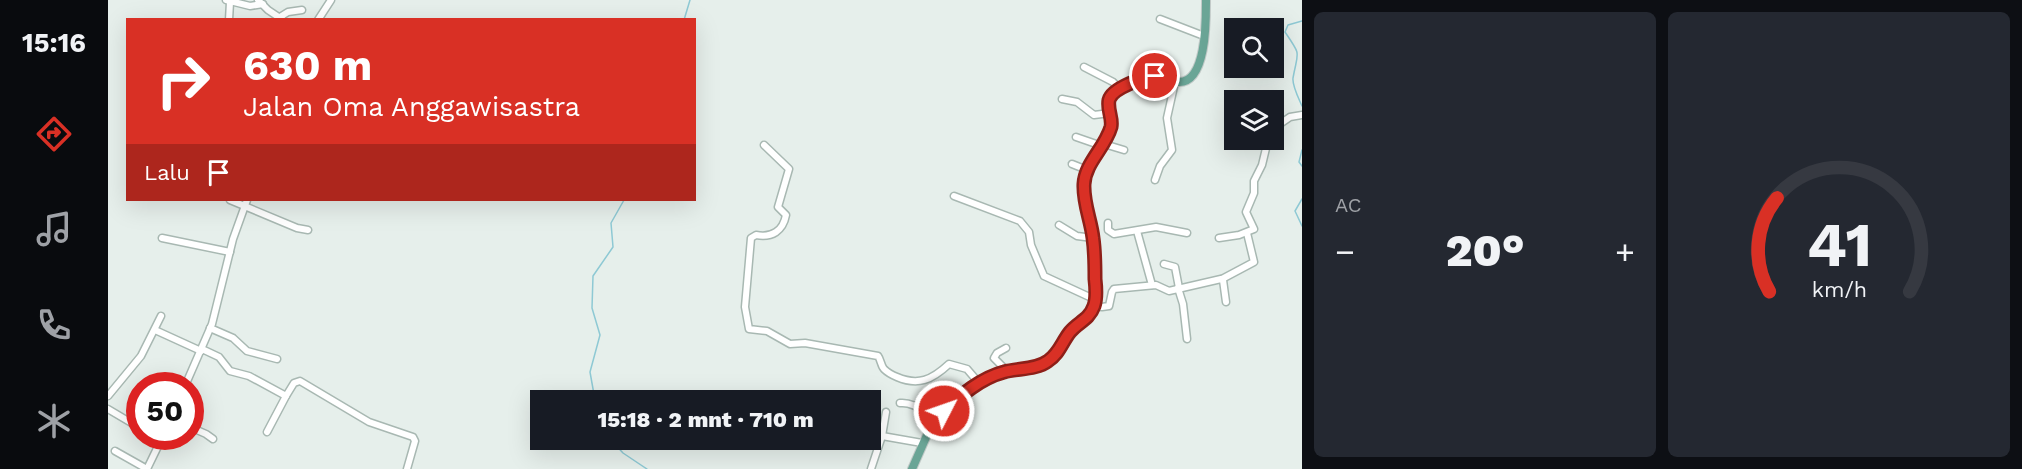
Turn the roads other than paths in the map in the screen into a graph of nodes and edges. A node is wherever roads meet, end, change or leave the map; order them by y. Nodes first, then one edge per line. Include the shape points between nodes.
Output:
1 (331, 0) edge
2 (1206, 0) edge
3 (228, 1) edge
4 (261, 2) edge
5 (302, 10) dead end
6 (229, 18) edge
7 (282, 18) edge
8 (319, 18) edge
9 (1160, 19) dead end
10 (1204, 36) junction
11 (1084, 67) dead end
12 (1175, 82) junction
13 (1120, 89) junction
14 (1062, 99) dead end
15 (1110, 113) junction
16 (1302, 115) edge
17 (1284, 121) edge
18 (1076, 137) dead end
19 (764, 145) dead end
20 (1103, 145) junction
21 (1124, 150) dead end
22 (1266, 150) edge
23 (1072, 164) dead end
24 (1087, 170) junction
25 (1155, 180) dead end
26 (954, 196) dead end
27 (232, 201) edge
28 (246, 201) edge
29 (244, 207) junction
30 (1108, 223) dead end
31 (1059, 225) dead end
32 (308, 230) dead end
33 (1137, 231) junction
34 (1187, 233) dead end
35 (1247, 233) junction
36 (162, 238) dead end
37 (1093, 238) junction
38 (1219, 238) dead end
39 (230, 252) junction
40 (1164, 264) dead end
41 (1222, 279) junction
42 (1152, 285) junction
43 (1178, 288) junction
44 (1227, 302) dead end
45 (1095, 303) junction
46 (161, 316) dead end
47 (210, 328) junction
48 (155, 330) junction
49 (1187, 339) dead end
50 (1006, 348) dead end
51 (202, 350) junction
52 (277, 359) dead end
53 (1007, 371) junction
54 (192, 372) edge
55 (979, 383) junction
56 (108, 396) edge
57 (286, 396) junction
58 (900, 403) dead end
59 (108, 409) edge
60 (886, 412) dead end
61 (940, 415) junction
62 (126, 420) edge
63 (267, 432) dead end
64 (204, 433) edge
65 (882, 436) junction
66 (213, 439) dead end
67 (922, 443) junction
68 (156, 450) edge
69 (115, 451) dead end
70 (147, 469) edge
71 (407, 469) edge
72 (871, 469) edge
73 (912, 469) edge

1 - 8 street
2 - 10 main road
3 - 4 street via 250,6
3 - 6 street
4 - 7 street
5 - 7 street via 288,12
9 - 10 street
10 - 12 main road via 1202,55 1193,74 1185,82
11 - 13 street
12 - 13 main road via 1148,76
12 - 25 street via 1167,118 1172,148
13 - 15 main road via 1110,99
14 - 15 street via 1077,102 1094,115
15 - 20 main road via 1111,126
16 - 17 street
18 - 20 street
19 - 55 street via 789,170 778,207 786,215 784,224 766,237 751,238 745,307 749,328 790,344 806,343 878,356 887,372 910,382 919,382 949,364 968,370
20 - 21 street
20 - 24 main road
22 - 35 street via 1246,212 1254,228
23 - 24 street
24 - 37 main road via 1084,198
26 - 45 street via 1020,221 1029,232 1044,276
27 - 29 street
28 - 29 street
29 - 32 street
29 - 39 street
30 - 33 street via 1108,230 1114,234
31 - 37 street via 1077,236
33 - 34 street via 1156,227
33 - 42 street
35 - 38 street
35 - 41 street via 1254,262
36 - 39 street
37 - 45 main road
39 - 47 street
40 - 43 street via 1175,266
41 - 43 street
41 - 44 street
42 - 43 street via 1168,291
42 - 45 street via 1113,289 1109,306
43 - 49 street
45 - 53 main road via 1088,318 1071,331 1049,360
46 - 48 street
47 - 51 street
47 - 52 street via 234,338 247,351
48 - 51 street
48 - 56 street via 141,356
50 - 53 street via 994,358
51 - 54 street
51 - 57 street via 219,357 231,371
53 - 55 main road
55 - 61 main road
57 - 63 street
57 - 71 street via 294,383 300,381 369,422 413,437
58 - 61 street via 936,410
59 - 62 street
60 - 65 street
61 - 67 main road
64 - 66 street
65 - 67 street
65 - 72 street
67 - 73 main road
68 - 70 street
69 - 70 street

